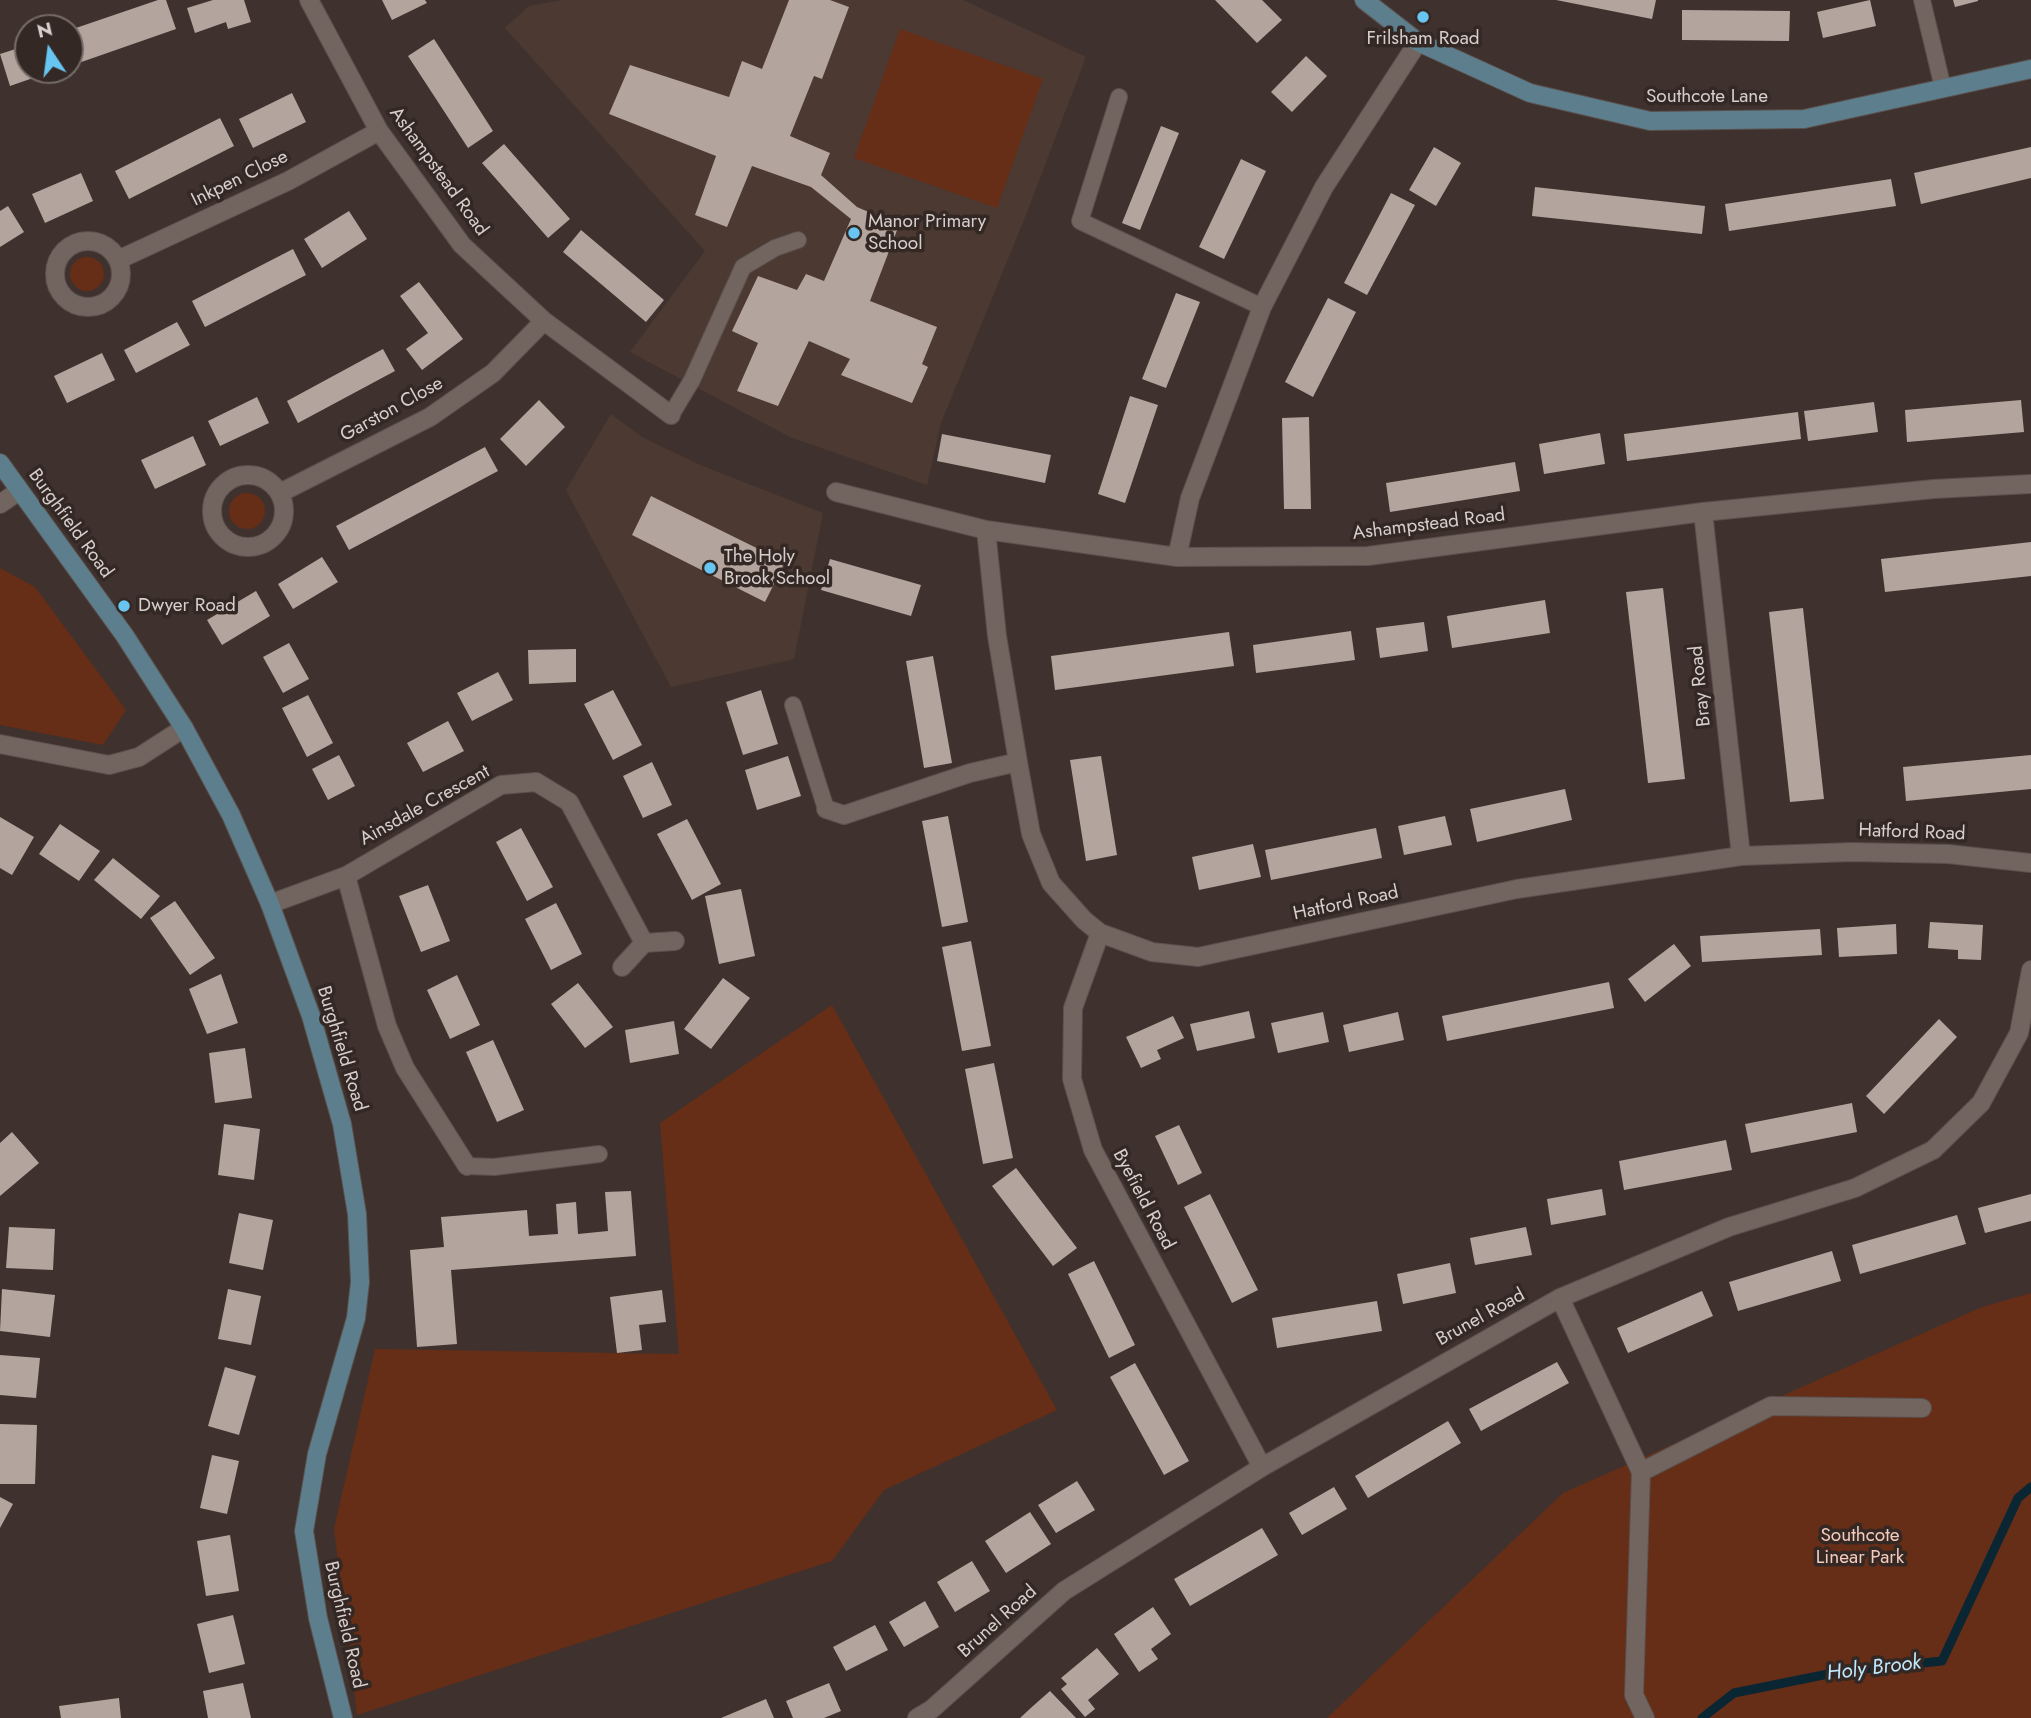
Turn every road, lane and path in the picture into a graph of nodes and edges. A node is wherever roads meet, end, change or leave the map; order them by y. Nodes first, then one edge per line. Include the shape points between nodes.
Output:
1 (309, 0) edge
2 (1364, 0) edge
3 (1922, 0) edge
4 (1418, 42) junction
5 (2031, 69) edge
6 (1943, 88) junction
7 (1119, 97) dead end
8 (379, 131) junction
9 (798, 240) dead end
10 (118, 260) dead end
11 (1262, 307) junction
12 (544, 321) junction
13 (671, 415) joint
14 (0, 463) edge
15 (2031, 484) edge
16 (19, 491) junction
17 (836, 492) dead end
18 (280, 493) junction
19 (0, 504) edge
20 (1703, 512) junction
21 (986, 530) junction
22 (1177, 557) junction
23 (793, 705) dead end
24 (184, 728) junction
25 (0, 744) edge
26 (1018, 762) junction
27 (826, 808) joint
28 (1741, 856) junction
29 (2031, 863) edge
30 (346, 876) junction
31 (270, 904) junction
32 (1100, 933) junction
33 (675, 941) dead end
34 (644, 943) junction
35 (622, 967) dead end
36 (2031, 970) edge
37 (599, 1154) dead end
38 (467, 1166) joint
39 (1560, 1298) junction
40 (1922, 1408) dead end
41 (1262, 1466) junction
42 (1640, 1472) junction
43 (1644, 1717) edge
44 (344, 1718) edge
45 (917, 1718) edge

1 - 8 street, Ashampstead Road
2 - 4 street, Southcote Lane
3 - 6 lane
4 - 6 street, Southcote Lane via 1530,93 1650,121 1804,119
4 - 11 street via 1325,187
5 - 6 street, Southcote Lane
7 - 11 lane via 1080,221
8 - 10 street, Inkpen Close via 288,181
8 - 12 street, Ashampstead Road via 462,245
9 - 13 lane via 743,267 692,380
11 - 22 street via 1189,498
12 - 13 street, Ashampstead Road
12 - 18 street, Garston Close via 493,373 430,417
14 - 16 street, Burghfield Road
15 - 20 street, Ashampstead Road
16 - 19 street
16 - 24 street, Burghfield Road via 125,636
17 - 21 street, Ashampstead Road
18 - 18 street via 284,517 273,538 263,544 240,547 229,542 214,524 213,499 228,480 251,475 273,484
20 - 22 street, Ashampstead Road via 1368,556
20 - 28 street, Bray Road
21 - 22 street, Ashampstead Road
21 - 26 street, Hatford Road via 997,636
23 - 27 lane
24 - 25 street via 139,757 109,765
24 - 31 street, Burghfield Road
26 - 27 street via 844,815
26 - 32 street, Hatford Road via 1031,834 1051,883
28 - 29 street, Hatford Road via 1852,852
28 - 32 street, Hatford Road via 1517,889 1198,957 1152,952
30 - 31 street, Ainsdale Crescent
30 - 34 street, Ainsdale Crescent via 501,785 536,782 569,802
30 - 38 street via 387,1026 405,1068
31 - 44 street, Burghfield Road via 311,1016 342,1124 357,1214 360,1282 356,1318 317,1454 304,1531 318,1618
32 - 41 street, Byefield Road via 1073,1008 1072,1079 1093,1150
33 - 34 street
34 - 35 street
36 - 39 street, Brunel Road via 2019,1033 1981,1103 1933,1150 1855,1188 1729,1227
37 - 38 lane
39 - 41 street, Brunel Road
39 - 42 street
40 - 42 street via 1771,1406
41 - 45 street, Brunel Road via 1064,1591
42 - 43 street via 1634,1695

